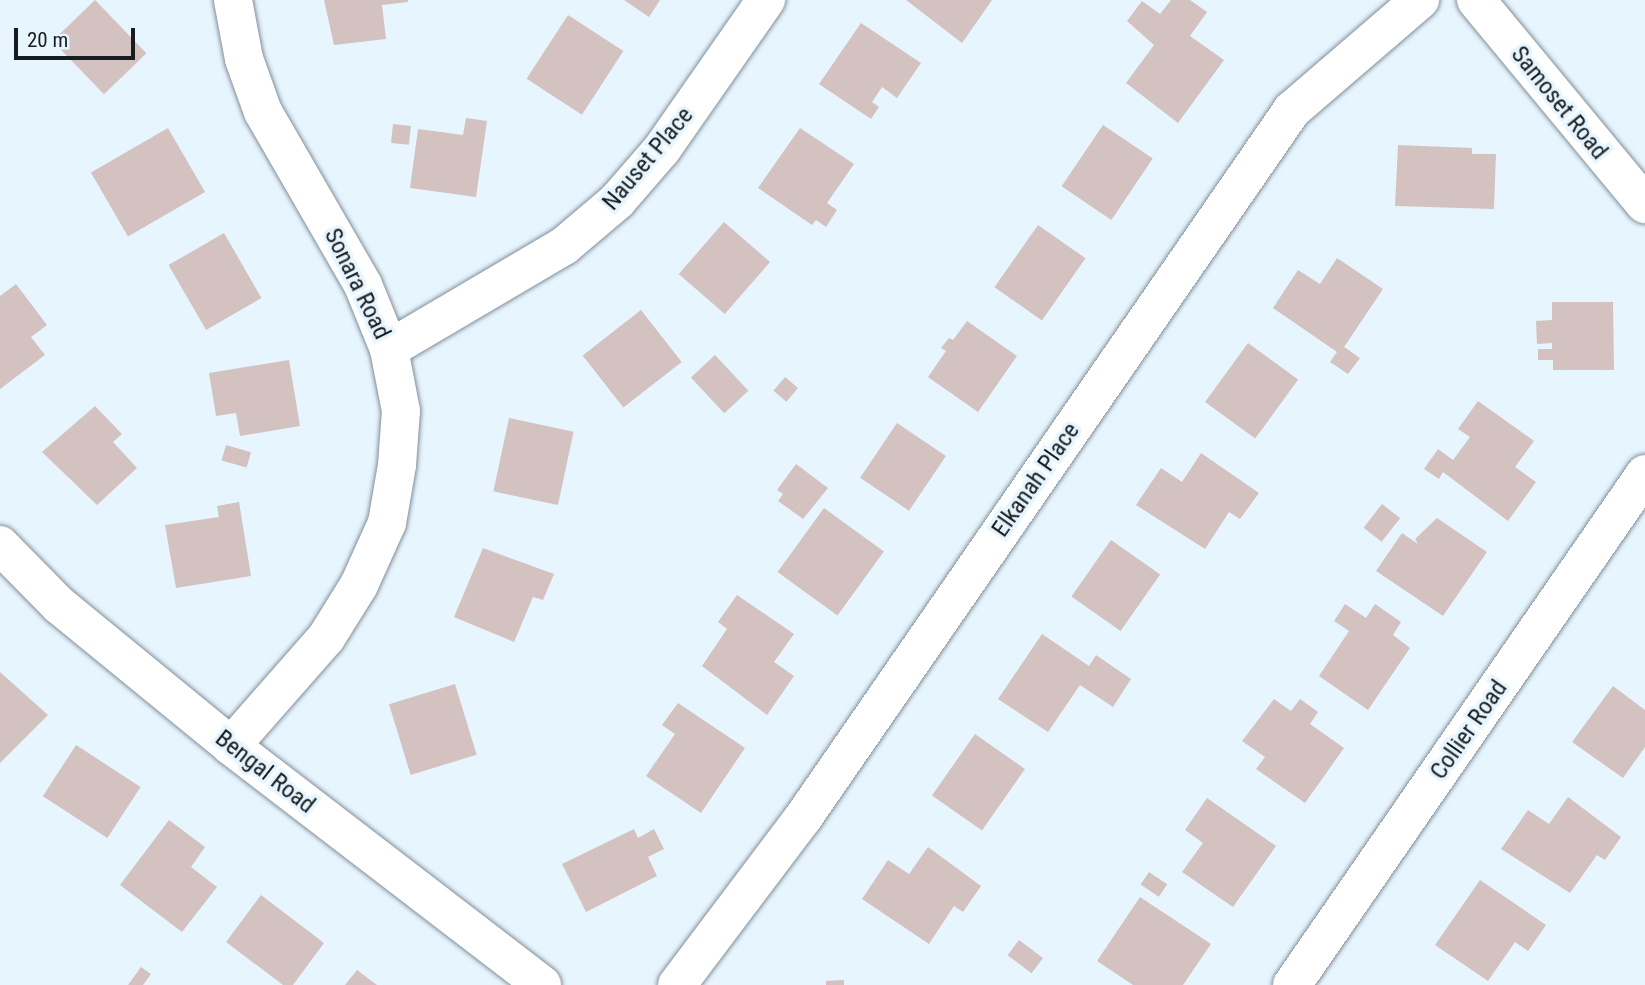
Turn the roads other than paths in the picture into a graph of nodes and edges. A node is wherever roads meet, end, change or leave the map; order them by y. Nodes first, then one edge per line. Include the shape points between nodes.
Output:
1 (233, 0) edge
2 (766, 0) edge
3 (1420, 0) edge
4 (1476, 0) edge
5 (1645, 204) edge
6 (389, 349) junction
7 (1645, 474) edge
8 (0, 545) edge
9 (231, 746) junction
10 (542, 985) edge
11 (677, 985) edge
12 (1293, 985) edge

1 - 6 street, Sonara Road via 244,59 262,112 363,285
2 - 6 street, Nauset Place via 662,149 617,201 564,246
3 - 11 street, Elkanah Place via 1292,110 803,818
4 - 5 street, Samoset Road
6 - 9 street, Sonara Road via 401,411 387,523 359,585 326,638
7 - 12 street, Collier Road
8 - 9 street, Bengal Road via 60,605
9 - 10 street, Bengal Road

